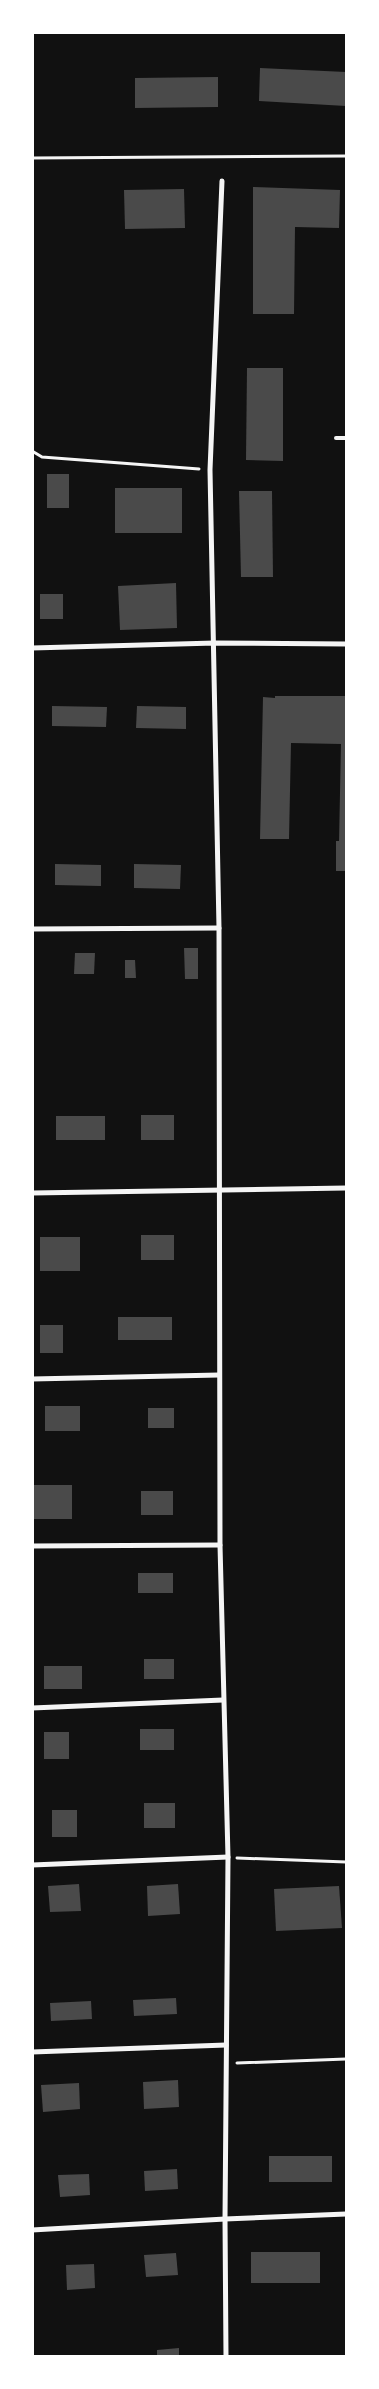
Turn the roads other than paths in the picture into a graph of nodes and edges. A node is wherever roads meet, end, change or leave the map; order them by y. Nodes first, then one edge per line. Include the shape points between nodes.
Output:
1 (222, 181) dead end
2 (336, 438) dead end
3 (346, 438) edge
4 (215, 643) junction
5 (346, 644) edge
6 (32, 648) edge
7 (219, 928) junction
8 (32, 929) edge
9 (346, 1188) edge
10 (221, 1189) junction
11 (32, 1194) edge
12 (219, 1375) junction
13 (32, 1380) edge
14 (220, 1545) junction
15 (32, 1546) edge
16 (224, 1700) junction
17 (32, 1708) edge
18 (228, 1857) junction
19 (32, 1865) edge
20 (226, 2045) junction
21 (32, 2052) edge
22 (346, 2214) edge
23 (225, 2219) junction
24 (32, 2230) edge
25 (226, 2356) edge

1 - 4 street via 210,470
2 - 3 lane
4 - 5 street
4 - 6 street
4 - 7 street
7 - 8 street
7 - 10 street
9 - 10 street
10 - 11 street
10 - 12 street
12 - 13 street
12 - 14 street
14 - 15 street
14 - 16 street
16 - 17 street
16 - 18 street
18 - 19 street
18 - 20 street
20 - 21 street
20 - 23 street
22 - 23 street
23 - 24 street
23 - 25 street

